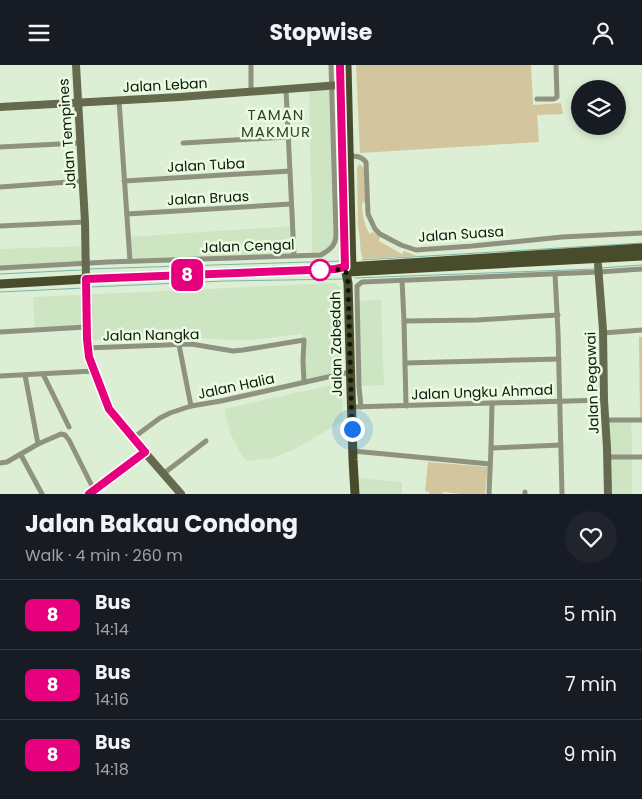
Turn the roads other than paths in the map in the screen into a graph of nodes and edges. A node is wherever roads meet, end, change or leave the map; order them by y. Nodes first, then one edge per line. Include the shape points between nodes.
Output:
1 (76, 65) edge
2 (251, 65) edge
3 (331, 65) edge
4 (343, 65) edge
5 (556, 65) edge
6 (336, 85) junction
7 (286, 89) junction
8 (251, 91) junction
9 (537, 99) dead end
10 (120, 100) junction
11 (78, 102) junction
12 (0, 107) edge
13 (288, 137) junction
14 (80, 143) junction
15 (183, 143) dead end
16 (0, 147) edge
17 (349, 156) junction
18 (290, 171) junction
19 (83, 181) junction
20 (124, 181) junction
21 (0, 187) edge
22 (291, 204) junction
23 (127, 214) junction
24 (85, 222) junction
25 (350, 223) junction
26 (0, 226) edge
27 (642, 233) edge
28 (642, 248) edge
29 (472, 253) junction
30 (294, 255) junction
31 (642, 256) edge
32 (615, 257) junction
33 (586, 259) junction
34 (130, 261) junction
35 (362, 265) junction
36 (0, 268) edge
37 (349, 269) junction
38 (599, 269) junction
39 (642, 269) edge
40 (555, 273) junction
41 (86, 277) junction
42 (402, 280) junction
43 (0, 284) edge
44 (558, 315) junction
45 (404, 321) junction
46 (86, 327) junction
47 (642, 330) edge
48 (0, 332) edge
49 (603, 333) junction
50 (179, 345) junction
51 (87, 348) junction
52 (559, 359) junction
53 (405, 363) junction
54 (94, 371) junction
55 (350, 372) junction
56 (43, 374) junction
57 (25, 375) junction
58 (0, 376) edge
59 (304, 383) junction
60 (604, 400) junction
61 (560, 401) junction
62 (492, 403) junction
63 (406, 406) junction
64 (191, 407) junction
65 (356, 407) junction
66 (606, 420) junction
67 (642, 420) edge
68 (70, 427) dead end
69 (133, 438) junction
70 (206, 441) dead end
71 (38, 444) junction
72 (561, 445) junction
73 (492, 448) junction
74 (353, 451) junction
75 (145, 452) junction
76 (21, 455) junction
77 (607, 457) junction
78 (642, 457) edge
79 (0, 463) edge
80 (490, 465) junction
81 (163, 474) junction
82 (92, 492) edge
83 (42, 494) edge
84 (181, 494) edge
85 (356, 494) edge
86 (489, 494) edge
87 (562, 494) edge
88 (608, 494) edge

1 - 11 street, Jalan Tempines
2 - 8 street
3 - 6 street, Jalan Cengal
4 - 6 main road
4 - 17 main road
5 - 9 street via 557,97
6 - 7 street, Jalan Leban
6 - 30 street, Jalan Cengal via 336,241 321,255
6 - 37 main road
7 - 8 street, Jalan Leban
7 - 13 street
8 - 10 street, Jalan Leban
10 - 11 street, Jalan Leban
10 - 20 street
11 - 12 street, Jalan Leban
11 - 14 street, Jalan Tempines
13 - 15 street
13 - 18 street
14 - 16 street
14 - 19 street, Jalan Tempines
17 - 25 main road
17 - 29 street, Jalan Suasa via 359,156 366,162 368,214 380,234 416,250
18 - 20 street, Jalan Tuba
18 - 22 street
19 - 21 street
19 - 24 street, Jalan Tempines
20 - 23 street
22 - 23 street, Jalan Bruas
22 - 30 street
23 - 34 street
24 - 26 street
24 - 41 street, Jalan Tempines
25 - 35 main road via 356,257 358,264
25 - 37 main road
27 - 29 street, Jalan Suasa via 538,239
28 - 29 main road
29 - 35 main road
30 - 34 street, Jalan Cengal
31 - 32 main road
32 - 33 main road
32 - 38 street
33 - 37 main road
33 - 38 street
34 - 41 street, Jalan Cengal
35 - 37 main road
36 - 41 street, Jalan Cengal
37 - 41 main road
37 - 55 main road, Jalan Zabedah
38 - 39 street
38 - 40 street
38 - 49 street, Jalan Pegawai
40 - 42 street
40 - 44 street
41 - 43 main road
41 - 46 street, Jalan Tempines
42 - 45 street
42 - 65 street via 362,282 357,286 359,387
44 - 45 street
44 - 52 street
45 - 53 street
46 - 48 street
46 - 51 street, Jalan Tempines
47 - 49 street
49 - 60 street, Jalan Pegawai
50 - 51 street, Jalan Nangka
50 - 59 street, Jalan Nangka via 232,351 304,340
50 - 64 street
51 - 54 street, Jalan Tempines
52 - 53 street
52 - 61 street
53 - 63 street
54 - 56 street
54 - 69 street, Jalan Tempines via 109,409
55 - 59 street, Jalan Halia
55 - 65 main road, Jalan Zabedah
56 - 57 street
56 - 68 street
57 - 58 street
57 - 71 street
59 - 64 street, Jalan Halia
60 - 61 street, Jalan Ungku Ahmad
60 - 66 street, Jalan Pegawai
61 - 62 street, Jalan Ungku Ahmad
61 - 72 street
62 - 63 street, Jalan Ungku Ahmad
62 - 73 street
63 - 65 street, Jalan Ungku Ahmad
64 - 69 street, Jalan Halia via 165,415
65 - 74 main road, Jalan Zabedah
66 - 67 street
66 - 77 street, Jalan Pegawai
69 - 75 street, Jalan Tempines
70 - 81 street
71 - 76 street
71 - 82 street via 65,435
72 - 73 street
72 - 87 street
73 - 80 street
74 - 80 street
74 - 85 main road, Jalan Zabedah
75 - 81 street, Jalan Tempines
75 - 82 street
76 - 79 street
76 - 83 street
77 - 78 street
77 - 88 street, Jalan Pegawai
80 - 86 street
81 - 84 street, Jalan Tempines

